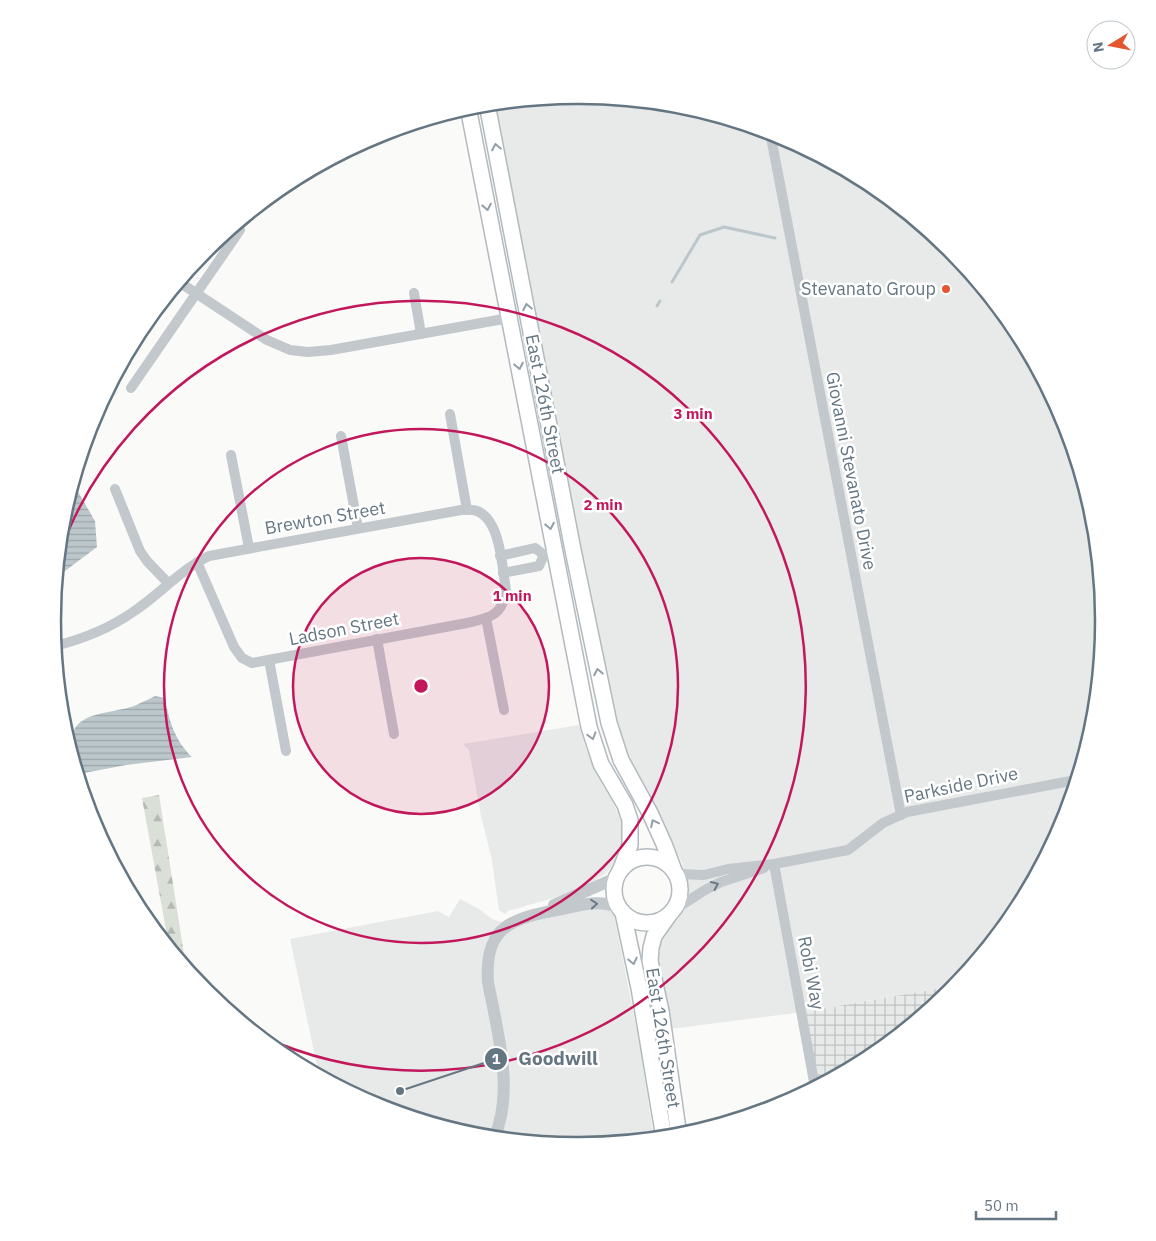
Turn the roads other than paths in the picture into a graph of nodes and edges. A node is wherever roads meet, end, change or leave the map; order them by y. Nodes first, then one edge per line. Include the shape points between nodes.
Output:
1 (489, 112) edge
2 (470, 116) edge
3 (772, 141) edge
4 (240, 230) dead end
5 (184, 286) edge
6 (196, 294) junction
7 (414, 294) dead end
8 (510, 318) junction
9 (421, 334) junction
10 (131, 388) dead end
11 (450, 414) dead end
12 (341, 436) dead end
13 (232, 455) dead end
14 (115, 489) dead end
15 (467, 510) junction
16 (358, 528) junction
17 (249, 548) junction
18 (573, 550) junction
19 (550, 554) junction
20 (500, 556) junction
21 (197, 562) junction
22 (503, 573) junction
23 (168, 584) junction
24 (486, 618) junction
25 (377, 639) junction
26 (62, 644) edge
27 (269, 660) junction
28 (504, 710) dead end
29 (394, 734) dead end
30 (286, 751) dead end
31 (1069, 781) edge
32 (900, 815) junction
33 (774, 864) junction
34 (675, 871) junction
35 (619, 873) junction
36 (621, 911) junction
37 (672, 913) junction
38 (534, 914) junction
39 (814, 1080) edge
40 (678, 1127) edge
41 (496, 1130) edge
42 (663, 1130) edge

18 -> 1 main road, East 126th Street
2 -> 8 main road, East 126th Street
3 - 32 street, Giovanni Stevanato Drive
4 - 6 street
5 - 6 street
6 - 9 street via 267,340 290,350 331,350
6 - 10 street
7 - 9 street
8 - 9 street
8 -> 19 main road, East 126th Street
11 - 15 street
12 - 16 street
13 - 17 street
14 - 23 street via 140,551
15 - 16 street, Brewton Street
15 - 20 street via 475,510 488,518 496,534
16 - 17 street, Brewton Street
17 - 21 street, Brewton Street via 209,556
18 - 19 street
34 -> 18 main road, East 126th Street via 614,742
19 - 20 street via 535,548
19 - 22 street via 539,566
19 -> 35 main road, East 126th Street via 591,734 601,764 630,820 630,846
20 - 22 street, Ladson Street
21 - 23 street, Brewton Street
21 - 27 street, Ladson Street via 238,654 252,663
22 - 24 street, Ladson Street via 505,599 495,614
23 - 26 street, Brewton Street via 110,626
24 - 25 street, Ladson Street
24 - 28 street
25 - 27 street, Ladson Street
25 - 29 street
27 - 30 street
31 - 32 street, Parkside Drive
32 - 33 street, Parkside Drive via 883,823 848,850
33 - 34 street, Parkside Drive via 704,875
37 -> 33 street, Parkside Drive via 721,882
33 - 39 street, Robi Way
34 - 35 main road via 661,860 647,856 633,860
34 - 37 main road via 681,892
35 - 36 main road via 614,893
35 - 38 street
36 - 37 main road via 642,923 657,922
38 -> 36 street via 595,903 609,903
36 -> 42 main road, East 126th Street via 640,996
37 - 40 main road, East 126th Street via 654,936 650,961 661,1011
38 - 41 street via 503,928 489,953 488,982 504,1078 503,1104

